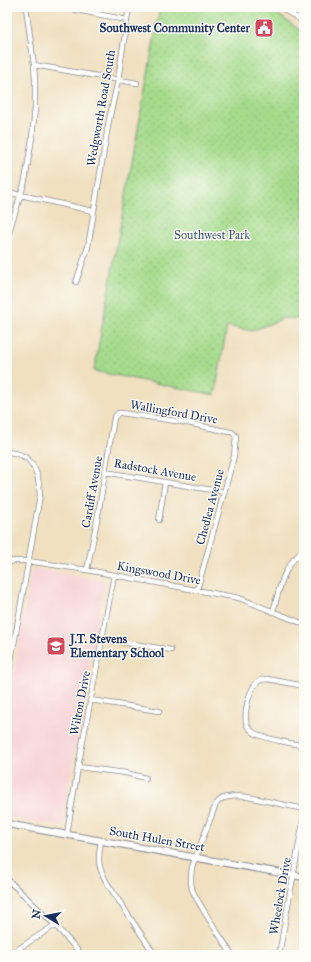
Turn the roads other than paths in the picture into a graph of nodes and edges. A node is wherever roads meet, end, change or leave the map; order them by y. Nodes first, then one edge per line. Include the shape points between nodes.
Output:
1 (26, 7) edge
2 (62, 7) edge
3 (129, 7) edge
4 (280, 7) edge
5 (127, 20) junction
6 (304, 22) edge
7 (34, 65) junction
8 (118, 80) junction
9 (137, 83) dead end
10 (7, 192) edge
11 (21, 195) junction
12 (93, 212) junction
13 (7, 238) edge
14 (76, 282) dead end
15 (115, 416) joint
16 (230, 432) joint
17 (7, 452) edge
18 (106, 472) junction
19 (165, 482) junction
20 (224, 492) junction
21 (304, 507) edge
22 (159, 520) dead end
23 (304, 525) edge
24 (304, 551) edge
25 (28, 561) junction
26 (7, 562) edge
27 (87, 570) junction
28 (114, 575) junction
29 (197, 590) junction
30 (273, 612) junction
31 (304, 624) edge
32 (102, 639) junction
33 (171, 650) dead end
34 (7, 684) edge
35 (304, 686) edge
36 (91, 700) junction
37 (158, 711) dead end
38 (304, 746) edge
39 (78, 766) junction
40 (146, 778) dead end
41 (304, 809) edge
42 (304, 816) edge
43 (7, 824) edge
44 (67, 834) junction
45 (101, 840) junction
46 (196, 857) junction
47 (294, 875) junction
48 (304, 877) edge
49 (7, 879) edge
50 (55, 925) junction
51 (9, 955) edge
52 (82, 955) edge
53 (155, 955) edge
54 (232, 955) edge
55 (279, 955) edge

1 - 7 street
2 - 5 street
3 - 5 street, Wedgworth Road South
4 - 6 street
5 - 8 street, Wedgworth Road South
7 - 8 street
7 - 11 street via 35,108
8 - 9 street
8 - 12 street, Wedgworth Road South
10 - 11 street
11 - 12 street
11 - 13 street
12 - 14 street, Wedgworth Road South via 88,247
15 - 16 street, Wallingford Drive via 121,413
15 - 18 street, Cardiff Avenue
16 - 20 street, Chedlea Avenue via 236,436 236,440
17 - 25 street via 14,452 31,462 39,483 40,495
18 - 19 street, Radstock Avenue
18 - 27 street, Cardiff Avenue
19 - 20 street, Radstock Avenue
19 - 22 street
20 - 29 street, Chedlea Avenue
21 - 23 street
24 - 30 street via 292,561 285,574
25 - 26 street, Kingswood Drive
25 - 27 street, Kingswood Drive
25 - 34 street
27 - 28 street, Kingswood Drive
28 - 29 street, Kingswood Drive
28 - 32 street, Wilton Drive
29 - 30 street, Kingswood Drive via 239,598
30 - 31 street, Kingswood Drive
32 - 33 street
32 - 36 street, Wilton Drive
35 - 38 street via 268,679 259,681 251,692 246,714 249,728 254,733
36 - 37 street
36 - 39 street, Wilton Drive
39 - 40 street
39 - 44 street, Wilton Drive
41 - 46 street via 248,797 223,798 216,804
42 - 47 street, Wheelock Drive
43 - 44 main road, South Hulen Street
44 - 45 main road, South Hulen Street
45 - 46 main road, South Hulen Street
45 - 53 street via 98,856 101,872
46 - 47 main road, South Hulen Street
46 - 54 street via 191,876 193,891
47 - 48 main road, South Hulen Street
47 - 55 street, Wheelock Drive
49 - 50 street
50 - 51 street
50 - 52 street

